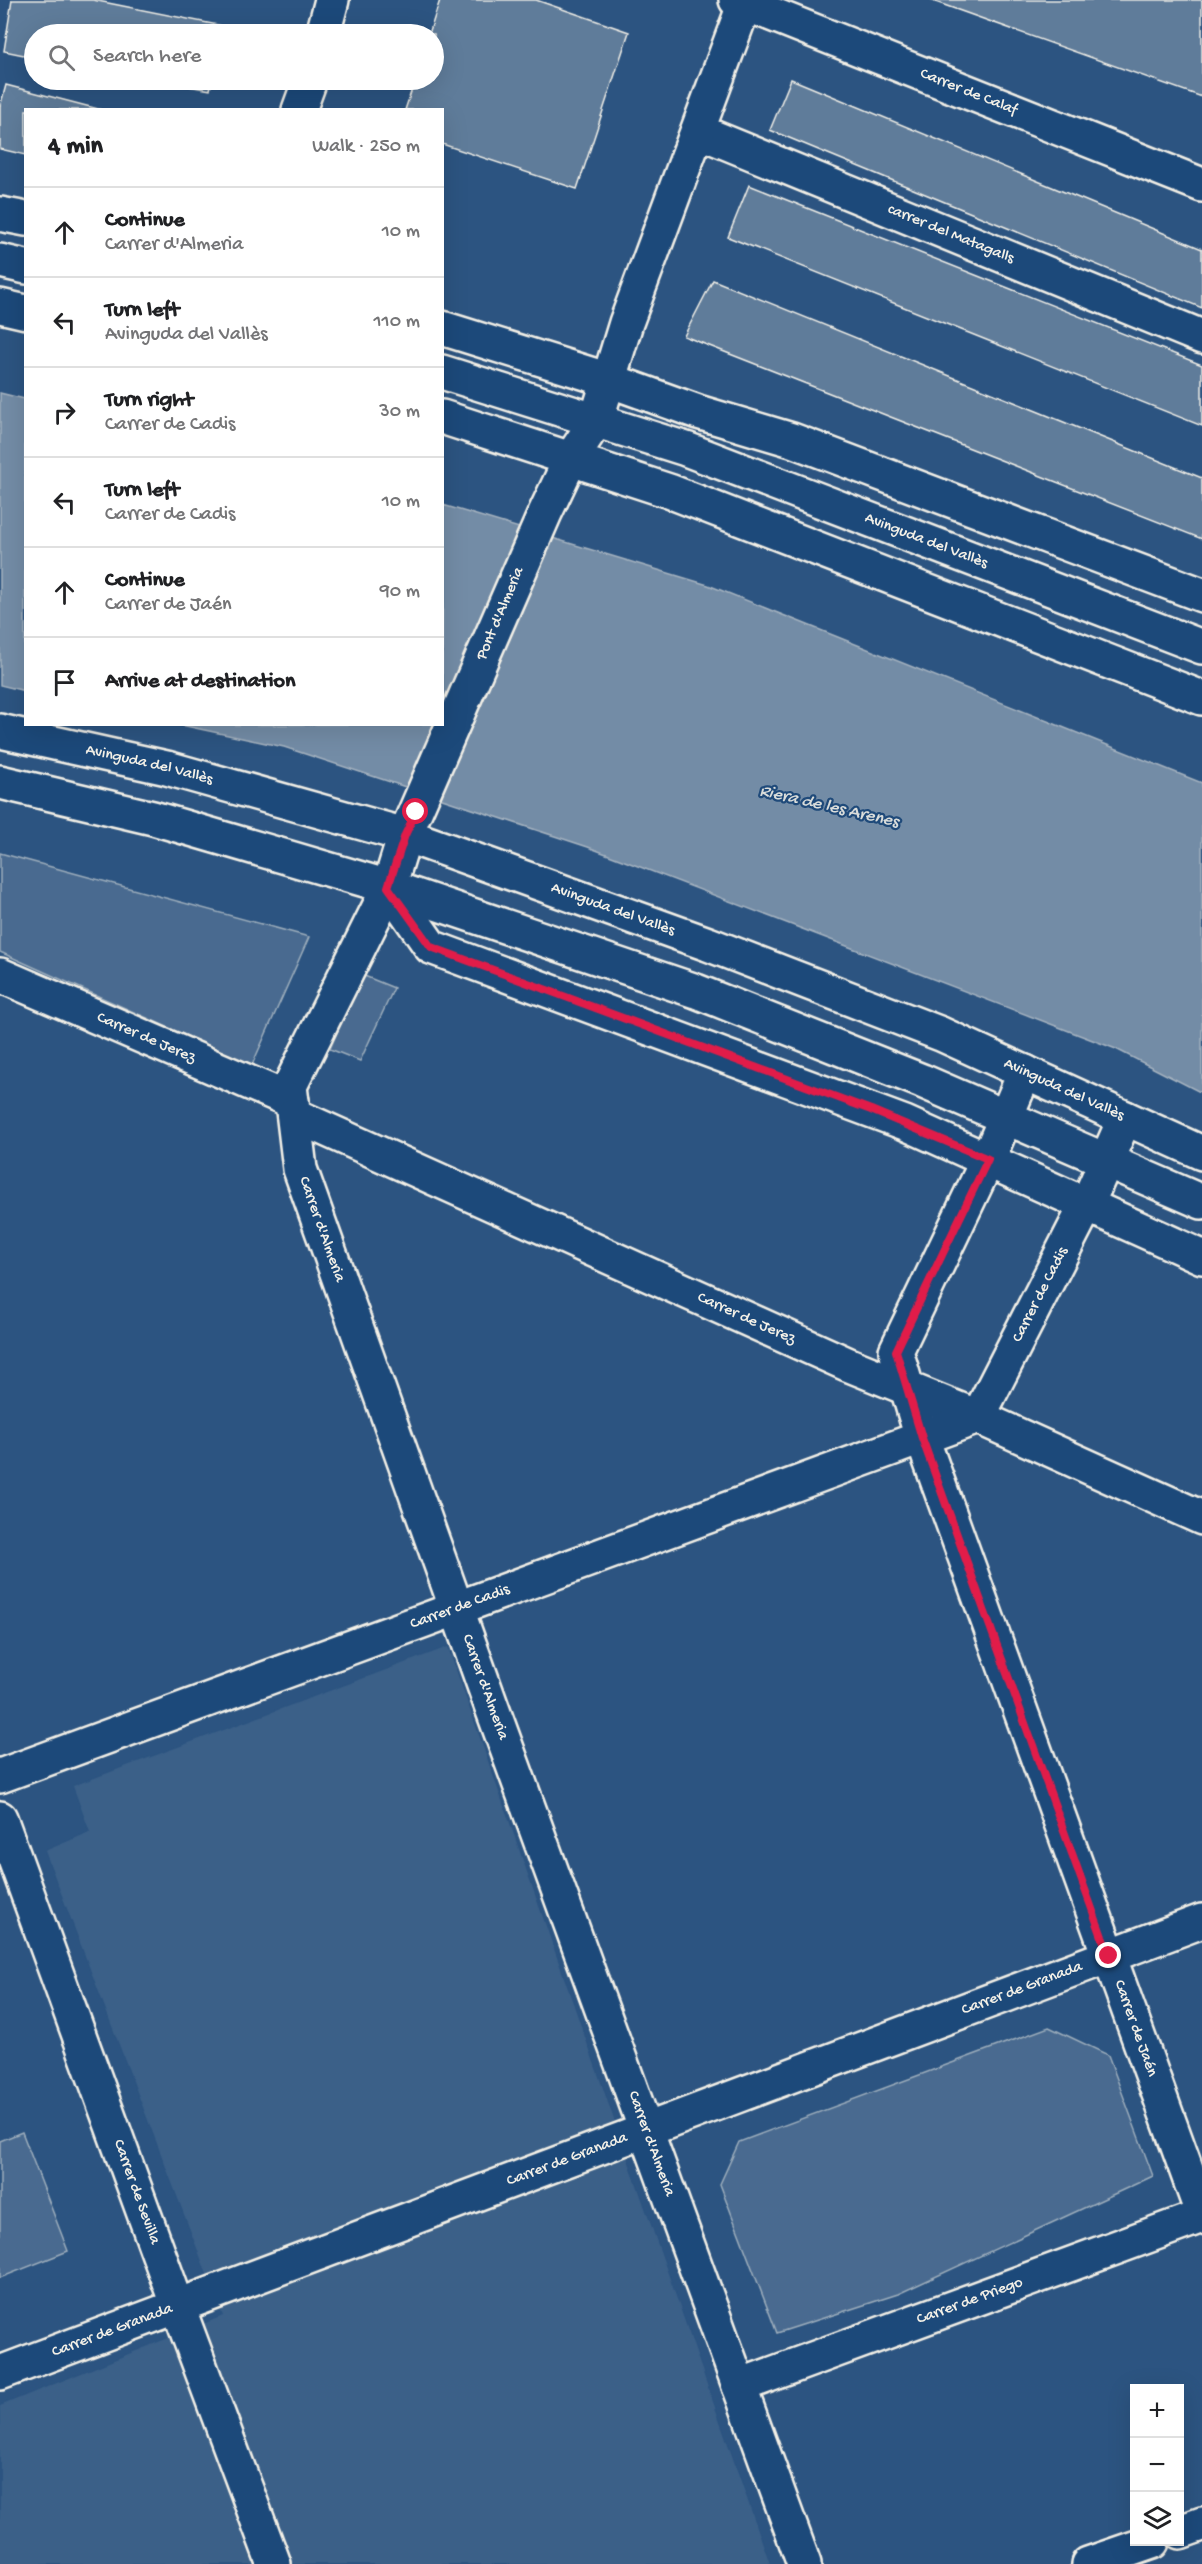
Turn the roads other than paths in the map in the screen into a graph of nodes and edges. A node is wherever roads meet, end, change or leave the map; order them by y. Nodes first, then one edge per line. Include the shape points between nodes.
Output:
1 (332, 0) edge
2 (742, 1) edge
3 (326, 24) edge
4 (306, 90) edge
5 (300, 108) edge
6 (699, 131) junction
7 (1202, 185) edge
8 (0, 214) edge
9 (24, 219) edge
10 (0, 261) edge
11 (24, 267) edge
12 (0, 306) edge
13 (24, 312) edge
14 (444, 329) edge
15 (1202, 337) edge
16 (444, 373) edge
17 (609, 380) junction
18 (444, 418) edge
19 (596, 421) junction
20 (570, 460) junction
21 (1202, 595) edge
22 (1202, 647) edge
23 (1202, 698) edge
24 (0, 731) edge
25 (0, 782) edge
26 (411, 824) junction
27 (388, 887) junction
28 (0, 975) edge
29 (1025, 1072) junction
30 (293, 1108) junction
31 (1005, 1116) junction
32 (1125, 1118) junction
33 (1202, 1153) edge
34 (988, 1159) junction
35 (1106, 1160) junction
36 (1202, 1202) edge
37 (1087, 1204) junction
38 (1202, 1257) edge
39 (907, 1389) junction
40 (978, 1417) junction
41 (922, 1438) junction
42 (1202, 1518) edge
43 (456, 1609) junction
44 (0, 1776) edge
45 (0, 1818) edge
46 (1202, 1921) edge
47 (1109, 1956) junction
48 (645, 2131) junction
49 (1202, 2215) edge
50 (178, 2307) junction
51 (0, 2373) edge
52 (739, 2386) junction
53 (1202, 2524) edge
54 (1184, 2530) edge
55 (1138, 2546) edge
56 (274, 2564) edge
57 (804, 2564) edge
58 (1088, 2564) edge

1 - 3 street
2 - 6 street
2 - 7 street, Carrer de Calaf
4 - 5 street
6 - 15 street, carrer del Matagalls
6 - 17 street via 626,323
8 - 9 street
10 - 11 street
12 - 13 street
14 - 17 street
16 - 19 street, Avinguda del Vallès
17 - 19 street
17 - 21 street via 792,440
18 - 20 street
19 - 20 street, Pont d'Almeria
19 - 22 street, Avinguda del Vallès via 686,449
20 - 23 street via 669,491
20 - 26 street, Pont d'Almeria
24 - 26 street, Avinguda del Vallès
25 - 27 street via 153,818
26 - 27 street, Carrer d'Almeria
26 - 29 street, Avinguda del Vallès via 941,1034
27 - 30 street, Carrer d'Almeria via 290,1086
27 - 31 street via 696,991
27 - 34 street via 431,947 879,1113
28 - 30 street, Carrer de Jerez
29 - 31 street
29 - 32 street, Avinguda del Vallès
30 - 39 street, Carrer de Jerez
30 - 43 street, Carrer d'Almeria via 300,1169
31 - 34 street
31 - 35 street
32 - 33 street, Avinguda del Vallès
32 - 35 street, Carrer de Cadis
34 - 37 street
34 - 39 street via 896,1351
35 - 36 street
35 - 37 street, Carrer de Cadis
37 - 38 street
37 - 40 street, Carrer de Cadis
39 - 40 street, Carrer de Jerez
39 - 41 street
40 - 41 street, Carrer de Cadis
40 - 42 street, Carrer de Jerez
41 - 43 street, Carrer de Cadis
41 - 47 street, Carrer de Jaén
43 - 44 street, Carrer de Cadis
43 - 48 street, Carrer d'Almeria
45 - 50 street, Carrer de Sevilla
46 - 47 street, Carrer de Granada
47 - 48 street, Carrer de Granada
47 - 49 street, Carrer de Jaén
48 - 50 street, Carrer de Granada
48 - 52 street, Carrer d'Almeria
49 - 52 street, Carrer de Priego
50 - 51 street, Carrer de Granada
50 - 56 street, Carrer de Sevilla
52 - 57 street, Carrer d'Almeria
53 - 54 street
55 - 58 street

